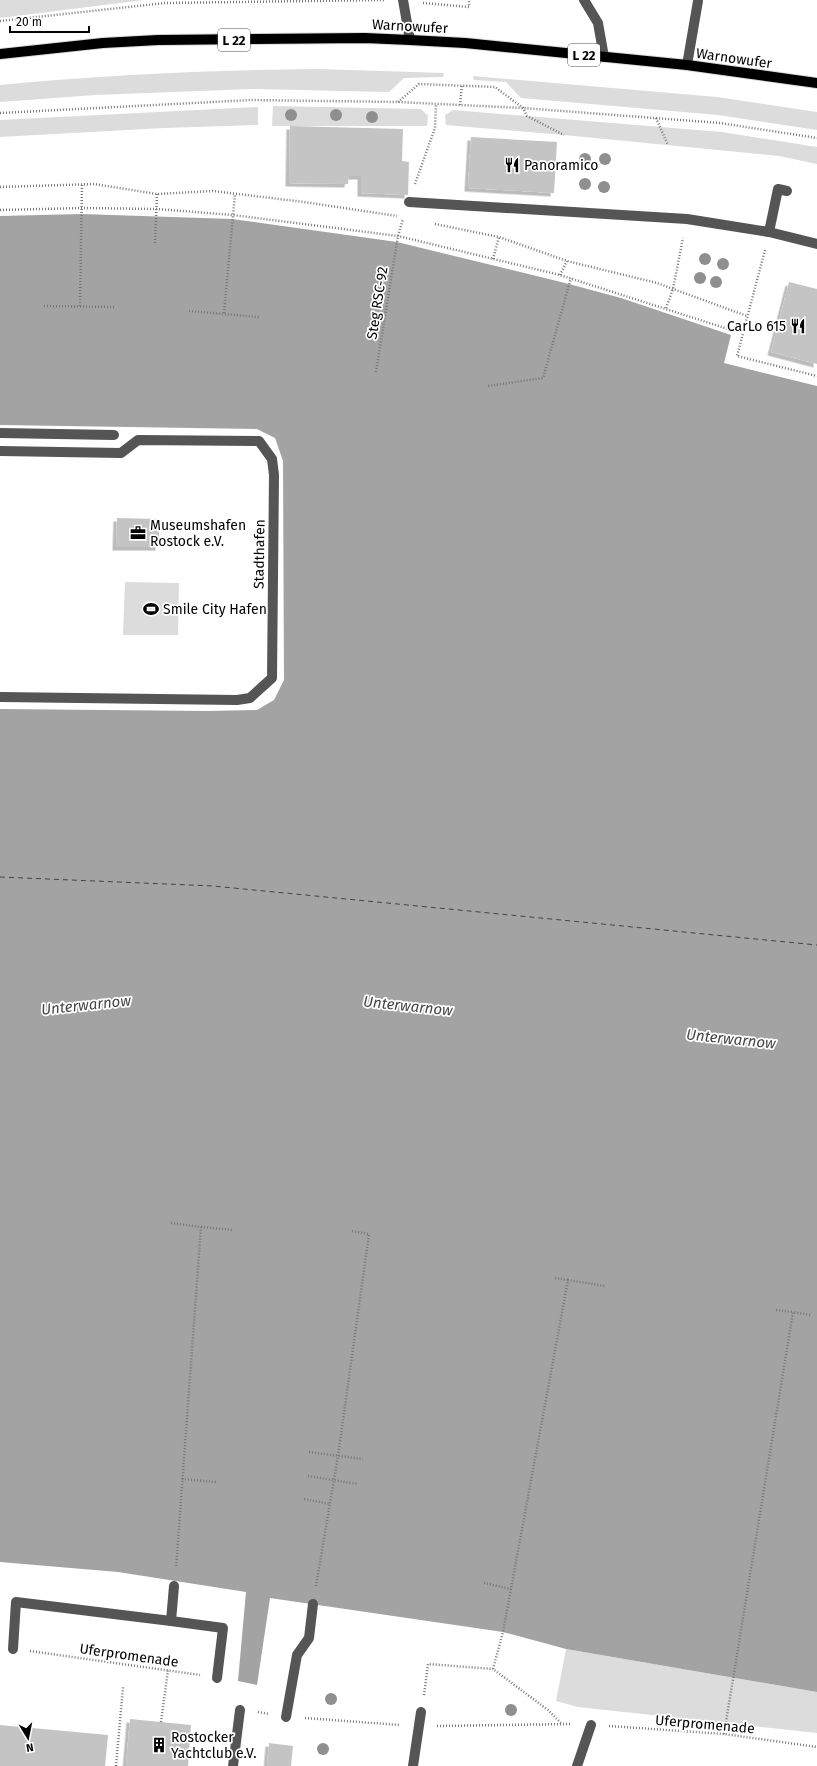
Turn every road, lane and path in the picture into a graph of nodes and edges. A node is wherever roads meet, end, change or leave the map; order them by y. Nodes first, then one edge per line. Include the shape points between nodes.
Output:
1 (375, 0) edge
2 (403, 0) edge
3 (469, 0) edge
4 (584, 0) edge
5 (698, 1) edge
6 (469, 7) dead end
7 (0, 22) edge
8 (410, 40) junction
9 (0, 54) edge
10 (604, 57) junction
11 (687, 65) junction
12 (817, 83) edge
13 (462, 84) junction
14 (398, 102) junction
15 (436, 104) junction
16 (460, 105) junction
17 (523, 108) junction
18 (0, 113) edge
19 (656, 118) junction
20 (564, 135) dead end
21 (817, 138) edge
22 (668, 145) dead end
23 (82, 184) junction
24 (0, 187) edge
25 (787, 192) dead end
26 (157, 194) junction
27 (235, 194) junction
28 (409, 202) joint
29 (82, 208) junction
30 (157, 209) junction
31 (0, 210) edge
32 (233, 215) junction
33 (403, 217) junction
34 (410, 219) dead end
35 (686, 220) junction
36 (432, 224) dead end
37 (769, 232) junction
38 (398, 236) junction
39 (499, 237) junction
40 (155, 243) dead end
41 (817, 244) edge
42 (493, 259) junction
43 (567, 261) junction
44 (560, 275) junction
45 (571, 278) junction
46 (673, 289) junction
47 (44, 306) dead end
48 (80, 306) junction
49 (114, 307) dead end
50 (666, 308) junction
51 (189, 311) dead end
52 (224, 313) junction
53 (747, 316) junction
54 (259, 317) dead end
55 (728, 329) dead end
56 (376, 372) dead end
57 (817, 376) edge
58 (488, 386) dead end
59 (0, 433) edge
60 (114, 435) dead end
61 (0, 451) edge
62 (0, 697) edge
63 (171, 1223) dead end
64 (201, 1227) junction
65 (233, 1230) dead end
66 (351, 1231) dead end
67 (555, 1278) dead end
68 (568, 1280) junction
69 (605, 1286) dead end
70 (776, 1310) dead end
71 (794, 1312) junction
72 (811, 1315) dead end
73 (309, 1452) dead end
74 (338, 1456) junction
75 (363, 1459) dead end
76 (308, 1476) dead end
77 (182, 1478) junction
78 (333, 1480) junction
79 (216, 1482) dead end
80 (358, 1484) dead end
81 (304, 1499) dead end
82 (330, 1504) junction
83 (484, 1583) dead end
84 (174, 1586) joint
85 (511, 1589) junction
86 (313, 1604) joint
87 (171, 1621) junction
88 (13, 1649) joint
89 (493, 1669) junction
90 (168, 1670) junction
91 (217, 1678) joint
92 (123, 1687) dead end
93 (240, 1710) dead end
94 (421, 1712) joint
95 (286, 1716) dead end
96 (161, 1722) dead end
97 (561, 1723) dead end
98 (591, 1725) joint
99 (724, 1734) junction
100 (817, 1747) edge
101 (116, 1766) edge
102 (233, 1766) edge
103 (413, 1766) edge
104 (577, 1766) edge

1 - 7 path via 165,3
2 - 8 street
3 - 6 path
4 - 10 street via 598,23
5 - 11 street
8 - 9 main road, Warnowufer / L 22 via 158,40
8 - 10 main road, Warnowufer / L 22
10 - 11 main road, Warnowufer / L 22
11 - 12 main road, Warnowufer / L 22
13 - 14 path via 419,84
13 - 16 path
13 - 17 path via 495,87
14 - 15 path
14 - 18 path via 251,100
15 - 16 path
15 - 28 path via 435,128
16 - 17 path
17 - 19 path
17 - 20 path via 527,116
19 - 21 path via 720,123
19 - 22 path
23 - 24 path
23 - 26 path
23 - 29 path
25 - 37 street via 778,189
26 - 27 path via 213,191
26 - 30 path
27 - 32 path
27 - 33 path
28 - 35 street
29 - 30 path
29 - 31 path
29 - 48 path
30 - 32 path
30 - 40 path
32 - 38 path
32 - 52 path
33 - 34 path
33 - 38 path, Steg RSC-92
35 - 37 street
35 - 46 path
36 - 39 path
37 - 41 street
37 - 53 path
38 - 42 path
38 - 56 path, Steg RSC-92
39 - 42 path
39 - 43 path
42 - 44 path
43 - 44 path
43 - 46 path
44 - 45 path
45 - 50 path
45 - 58 path via 543,378
46 - 50 path
46 - 53 path
47 - 48 path
48 - 49 path
50 - 55 path
51 - 52 path
52 - 54 path
53 - 57 path via 737,356
59 - 60 street
61 - 62 street, Stadthafen via 121,453 138,440 259,441 272,459 274,475 272,678 250,698 237,700
63 - 64 path
64 - 65 path
64 - 77 path
66 - 74 path via 369,1234
67 - 68 path
68 - 69 path
68 - 85 path
70 - 71 path
71 - 72 path
71 - 99 path
73 - 74 path
74 - 75 path
74 - 78 path
76 - 78 path
77 - 79 path
77 - 84 path
78 - 80 path
78 - 82 path
81 - 82 path
82 - 86 path
83 - 85 path
84 - 87 street
85 - 89 path
86 - 95 street via 309,1638 297,1655
87 - 88 street via 16,1602
87 - 91 street via 223,1628
88 - 90 path, Uferpromenade
89 - 94 path via 428,1664
89 - 97 path via 548,1710
90 - 91 path, Uferpromenade
90 - 96 path
92 - 101 path
93 - 102 street
94 - 103 street
98 - 99 path, Uferpromenade
98 - 104 street
99 - 100 path, Uferpromenade

